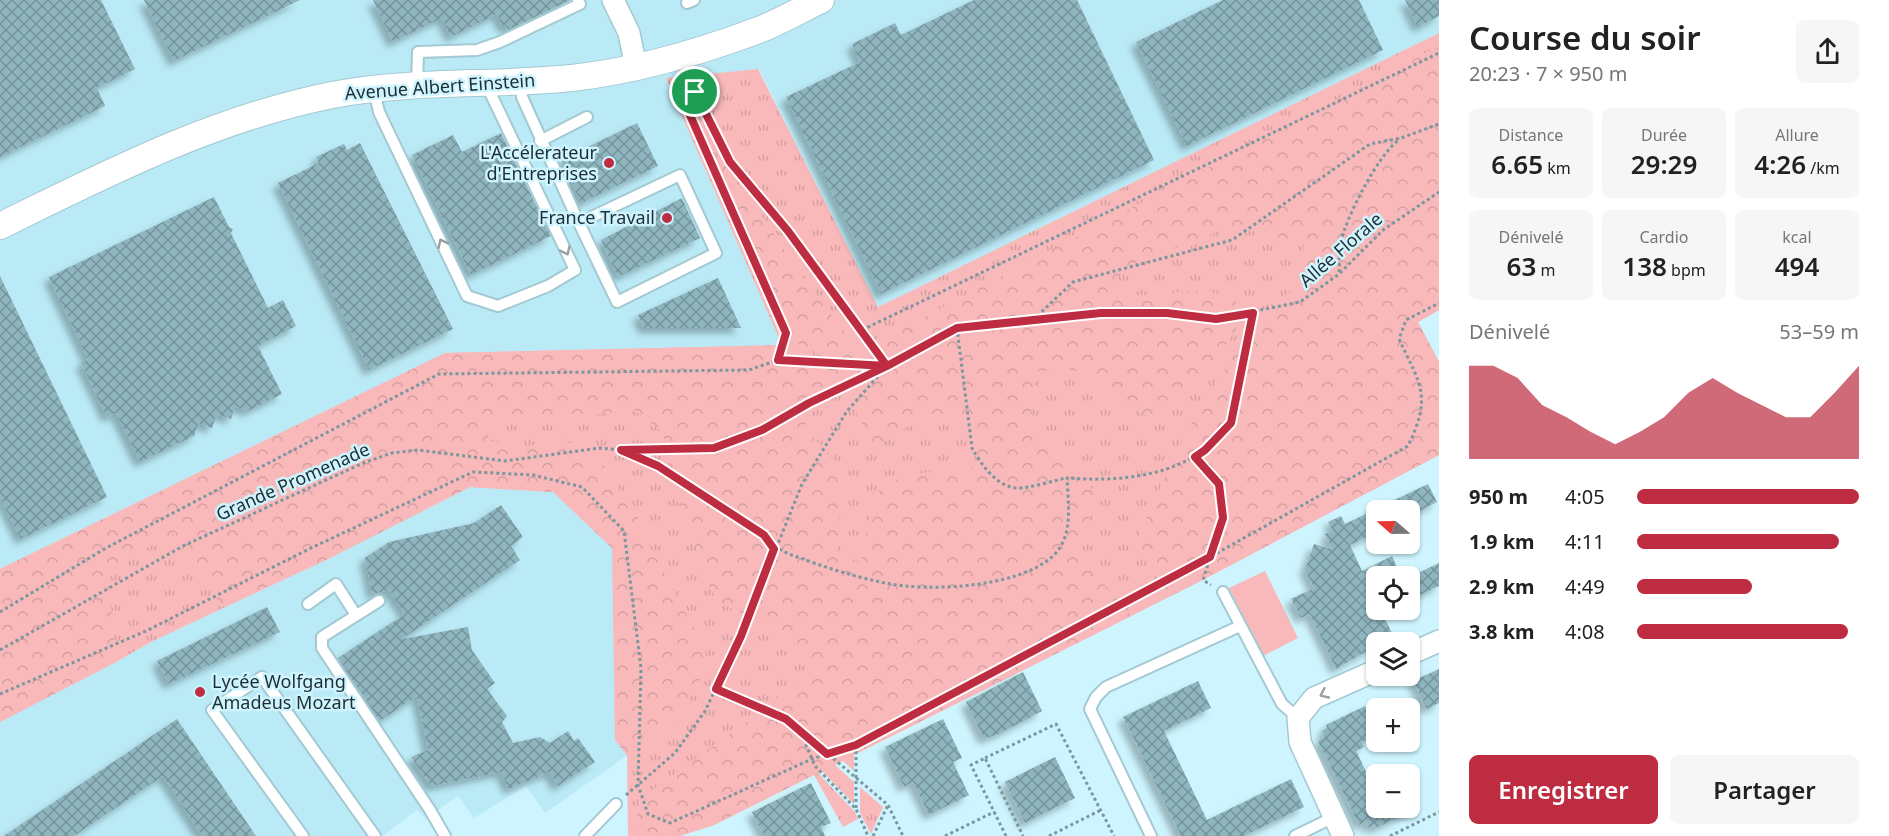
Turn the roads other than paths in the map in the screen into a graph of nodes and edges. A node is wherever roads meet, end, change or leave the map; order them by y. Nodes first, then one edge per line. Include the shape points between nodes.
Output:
1 (578, 0) edge
2 (613, 0) edge
3 (821, 0) edge
4 (636, 67) junction
5 (521, 82) junction
6 (486, 84) junction
7 (417, 86) junction
8 (374, 90) junction
9 (586, 117) dead end
10 (540, 141) junction
11 (579, 223) junction
12 (0, 226) edge
13 (1223, 592) dead end
14 (379, 601) dead end
15 (308, 604) dead end
16 (356, 615) junction
17 (1240, 626) junction
18 (1439, 641) edge
19 (1420, 650) edge
20 (1366, 675) edge
21 (1298, 718) junction
22 (616, 804) road end
23 (1338, 826) edge
24 (303, 836) edge
25 (375, 836) edge
26 (445, 836) edge
27 (585, 836) edge
28 (1151, 836) edge
29 (1295, 836) edge

1 - 7 lane via 580,4 477,50 418,52
2 - 4 street via 629,33
3 - 4 street, Avenue Albert Einstein via 758,31
4 - 5 street, Avenue Albert Einstein
5 - 6 street, Avenue Albert Einstein
5 - 10 lane via 522,97
6 - 7 street, Avenue Albert Einstein
6 -> 8 lane via 575,270 548,286 498,306 467,296 379,112
7 - 8 street, Avenue Albert Einstein
8 - 12 street, Avenue Albert Einstein via 333,95 213,128 147,154
9 - 10 lane
10 - 11 lane
11 - 11 lane via 616,302 716,253 680,174
13 - 17 lane
14 - 16 lane
15 - 16 lane via 336,584
16 - 26 lane via 322,637 322,648
17 - 21 lane via 1282,704
17 - 28 lane via 1106,687 1095,697 1090,709
18 - 19 street
20 -> 21 street via 1314,699
21 - 23 street via 1300,742
22 - 27 lane
23 - 29 lane
24 - 25 lane via 213,710 262,677

